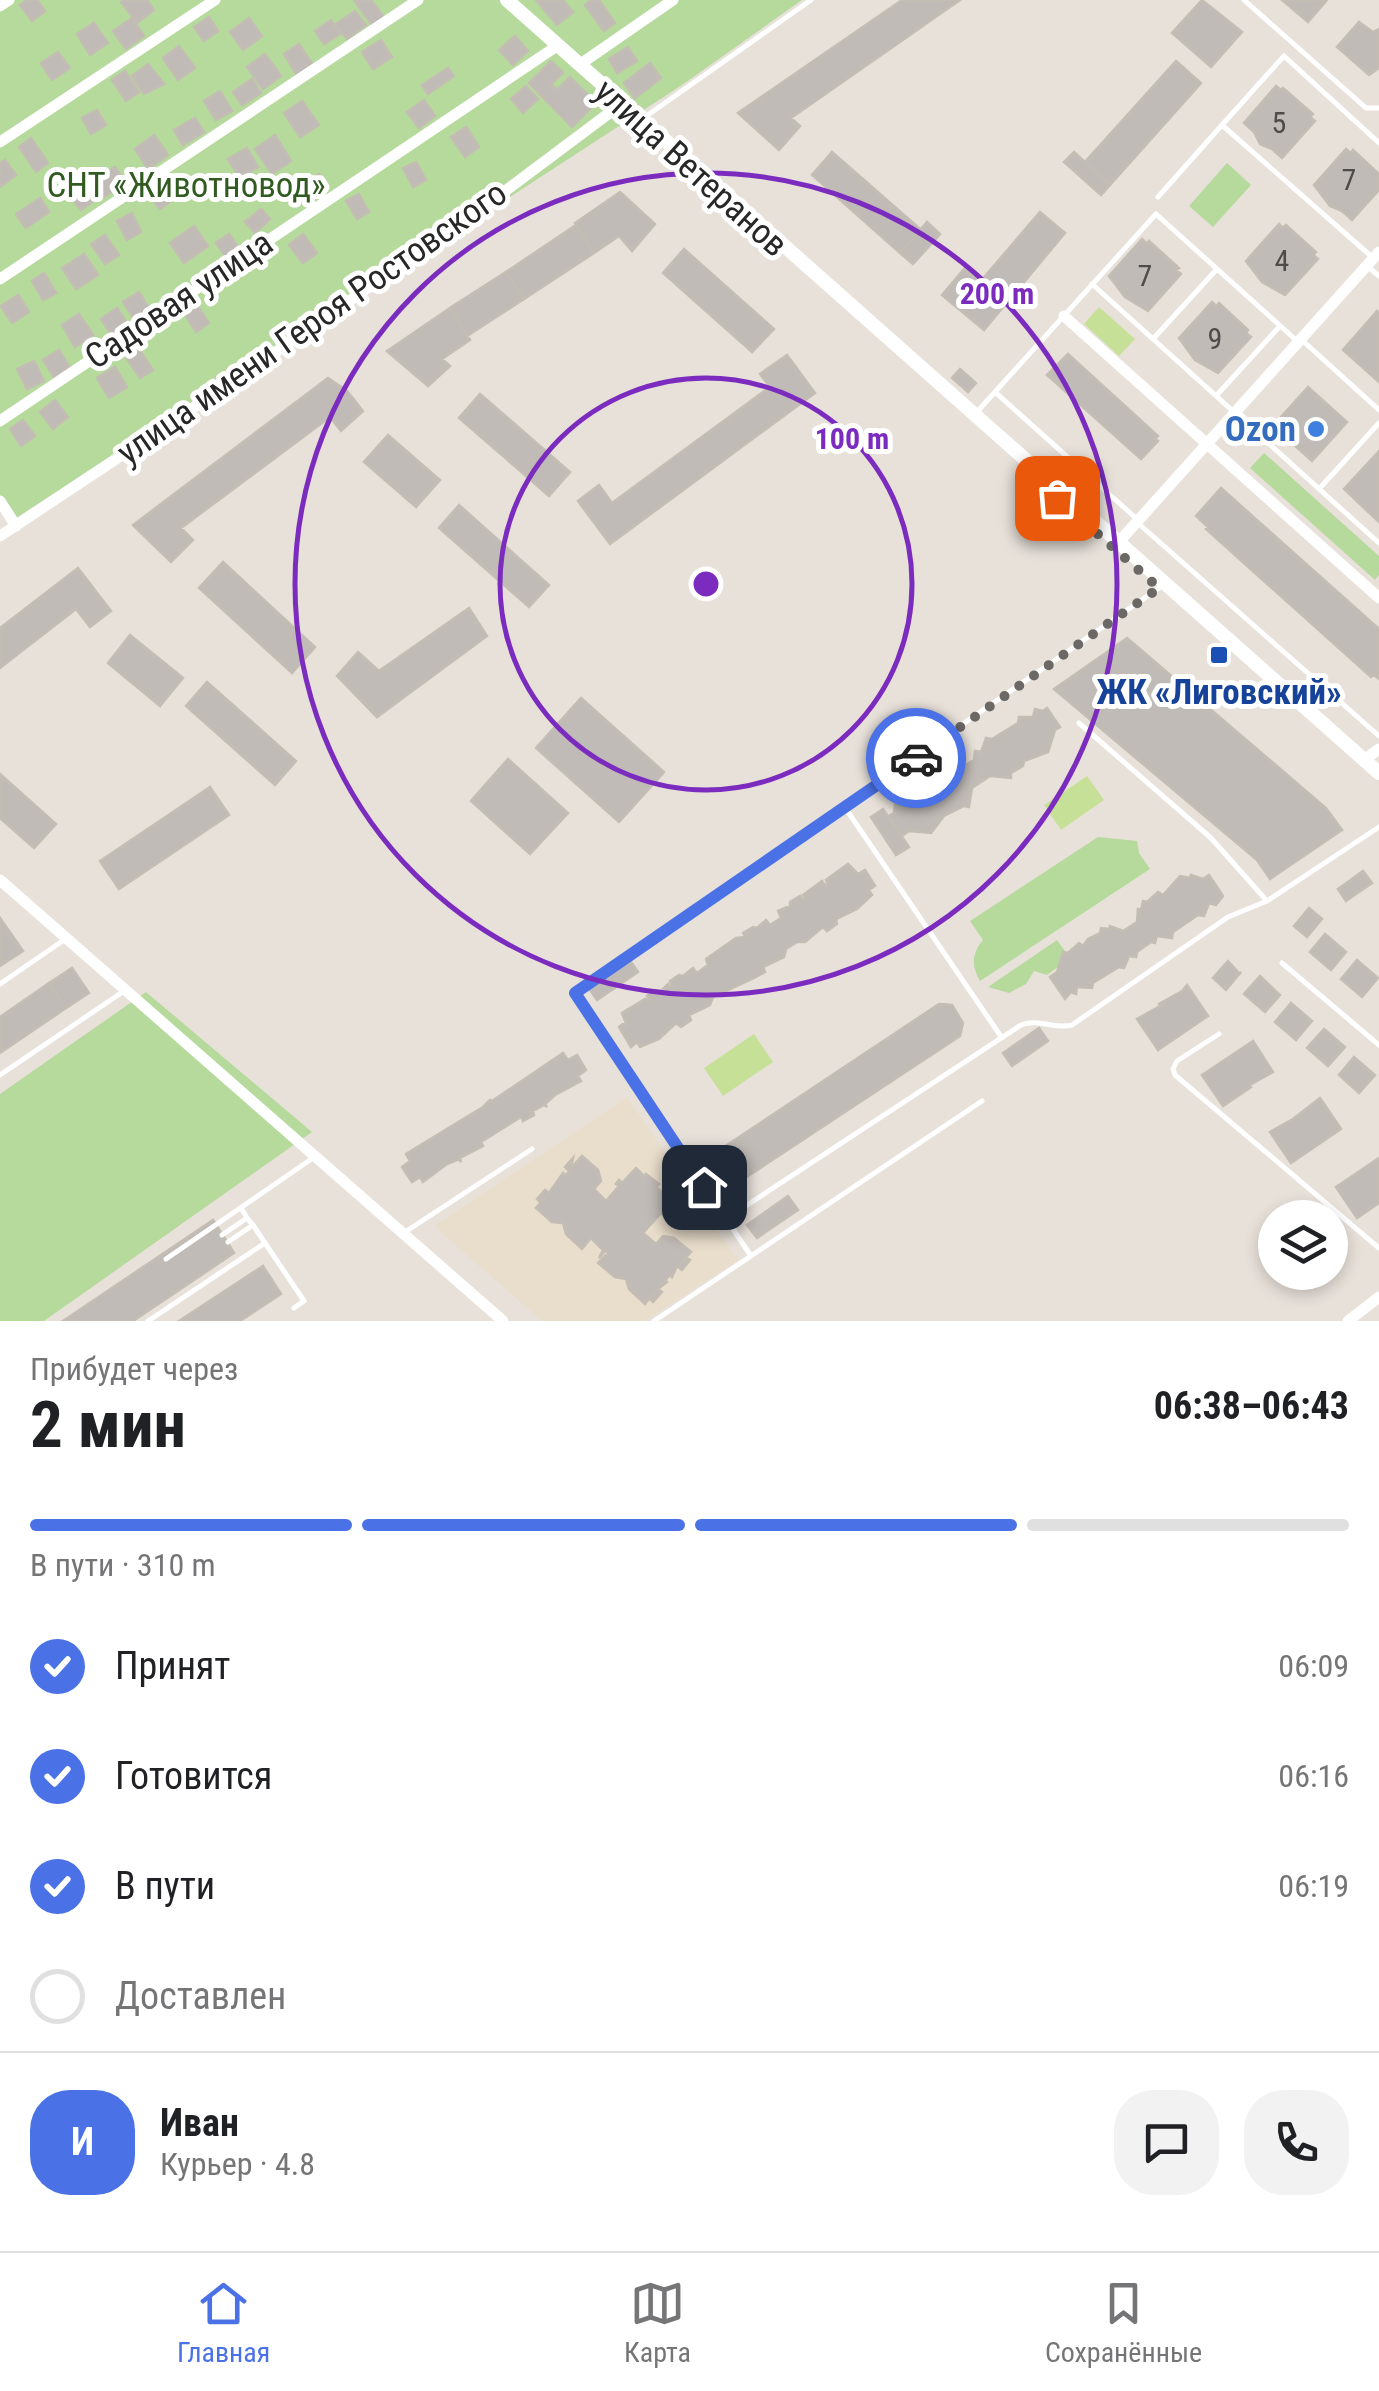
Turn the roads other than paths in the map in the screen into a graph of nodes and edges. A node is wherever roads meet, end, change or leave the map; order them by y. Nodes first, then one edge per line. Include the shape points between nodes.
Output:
1 (9, 0) edge
2 (215, 0) edge
3 (418, 0) edge
4 (507, 0) edge
5 (673, 0) edge
6 (811, 0) edge
7 (1244, 0) edge
8 (0, 6) edge
9 (556, 46) junction
10 (579, 65) junction
11 (620, 105) junction
12 (1379, 108) edge
13 (641, 120) junction
14 (1222, 125) junction
15 (0, 142) edge
16 (1379, 143) edge
17 (1158, 197) dead end
18 (1373, 259) edge
19 (1216, 269) junction
20 (1379, 276) edge
21 (0, 279) edge
22 (1092, 284) junction
23 (1064, 316) junction
24 (1280, 326) junction
25 (1153, 340) junction
26 (1300, 341) junction
27 (995, 392) junction
28 (1216, 396) junction
29 (1379, 410) edge
30 (1234, 413) junction
31 (972, 417) junction
32 (0, 421) edge
33 (1379, 423) edge
34 (1206, 445) junction
35 (1319, 490) junction
36 (0, 501) edge
37 (1138, 522) junction
38 (16, 526) junction
39 (0, 536) edge
40 (1118, 543) junction
41 (1379, 543) edge
42 (1159, 588) junction
43 (1379, 598) edge
44 (1079, 724) dead end
45 (1379, 736) edge
46 (1379, 749) edge
47 (1364, 760) junction
48 (1379, 776) edge
49 (845, 808) junction
50 (1379, 827) edge
51 (0, 880) edge
52 (1267, 900) junction
53 (66, 939) junction
54 (1282, 963) dead end
55 (0, 984) edge
56 (124, 991) junction
57 (1218, 1034) dead end
58 (1002, 1038) junction
59 (1379, 1045) edge
60 (0, 1075) edge
61 (982, 1101) dead end
62 (532, 1150) dead end
63 (315, 1157) junction
64 (241, 1208) junction
65 (248, 1218) junction
66 (726, 1219) junction
67 (252, 1225) junction
68 (222, 1234) dead end
69 (403, 1234) junction
70 (228, 1242) dead end
71 (265, 1243) junction
72 (1379, 1248) edge
73 (751, 1256) junction
74 (166, 1259) dead end
75 (1379, 1297) edge
76 (294, 1308) dead end
77 (148, 1321) edge
78 (503, 1321) edge
79 (654, 1321) edge
80 (1348, 1321) edge

1 - 8 street
2 - 15 street
3 - 21 street
4 - 9 street
5 - 10 street
6 - 13 lane
7 - 12 lane via 1366,108
9 - 10 street
9 - 32 street, Садовая улица
10 - 11 street, улица Ветеранов
10 - 13 street, улица Ветеранов
11 - 13 street, улица Ветеранов
11 - 38 street, улица имени Героя Ростовского via 281,349
13 - 31 street, улица Ветеранов
14 - 16 lane via 1284,56
14 - 17 lane
14 - 18 lane
18 - 20 lane
18 - 26 street
19 - 22 lane via 1156,214
19 - 24 lane
19 - 25 lane
22 - 23 lane
22 - 25 lane
23 - 27 lane
23 - 34 street
24 - 26 lane
24 - 28 lane
25 - 28 lane
26 - 29 lane
26 - 30 street
27 - 31 lane
27 - 37 lane
28 - 30 lane
30 - 34 street
30 - 35 lane
31 - 40 street, улица Ветеранов
31 - 42 street, улица Ветеранов
33 - 35 lane
34 - 37 street
34 - 43 street
35 - 41 lane
36 - 38 street
37 - 40 street
37 - 45 lane
38 - 39 street, улица имени Героя Ростовского
40 - 47 street, улица Ветеранов
42 - 48 street, улица Ветеранов
42 - 49 lane
44 - 52 lane via 1211,838
46 - 47 street
47 - 48 street, улица Ветеранов
49 - 58 lane
49 - 66 lane via 575,993
50 - 52 lane
51 - 53 street
52 - 58 lane via 1228,917 1072,1025 1031,1021
53 - 55 lane
53 - 56 street
54 - 59 lane
56 - 60 lane
56 - 63 street
57 - 72 lane via 1178,1061 1175,1075
58 - 66 lane
61 - 73 lane
62 - 69 lane
63 - 64 lane
63 - 69 street
64 - 65 lane
64 - 74 lane
65 - 67 lane
65 - 68 lane
66 - 73 lane
67 - 70 lane
67 - 71 lane
69 - 78 street
71 - 76 lane via 304,1301
71 - 77 lane
73 - 79 lane
75 - 80 street

